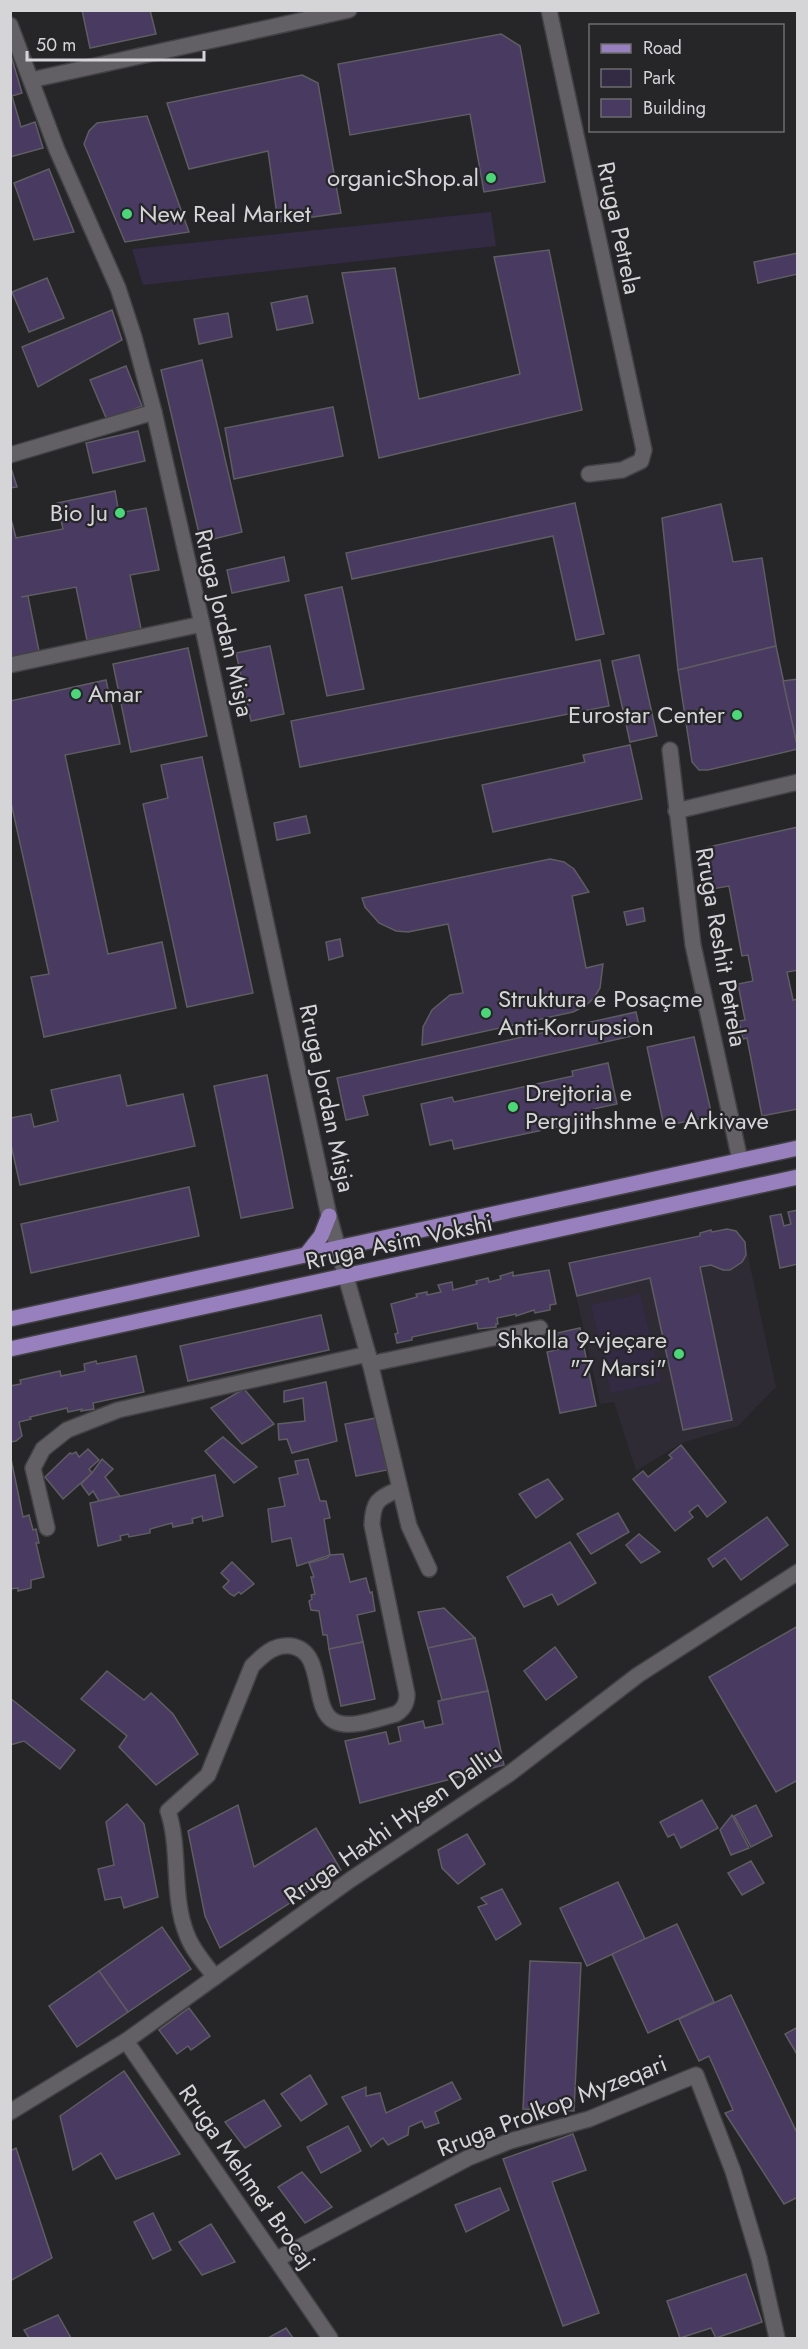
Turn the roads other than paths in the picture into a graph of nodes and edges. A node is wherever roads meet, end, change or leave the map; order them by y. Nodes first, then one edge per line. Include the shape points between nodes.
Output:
1 (349, 10) edge
2 (549, 10) edge
3 (10, 25) edge
4 (31, 80) junction
5 (154, 412) junction
6 (10, 455) edge
7 (589, 474) dead end
8 (202, 624) junction
9 (10, 665) edge
10 (670, 750) dead end
11 (798, 782) edge
12 (676, 812) junction
13 (798, 1148) edge
14 (741, 1160) junction
15 (798, 1178) edge
16 (329, 1216) junction
17 (337, 1248) junction
18 (306, 1255) junction
19 (346, 1277) junction
20 (10, 1319) edge
21 (540, 1328) dead end
22 (10, 1349) edge
23 (369, 1359) junction
24 (399, 1490) junction
25 (46, 1528) dead end
26 (429, 1569) dead end
27 (798, 1572) edge
28 (215, 1977) junction
29 (126, 2041) junction
30 (10, 2112) edge
31 (277, 2259) junction
32 (330, 2338) edge
33 (777, 2338) edge

1 - 4 street
2 - 7 street, Rruga Petrela via 644,455 641,461 622,470
3 - 4 street, Rruga Jordan Misja
4 - 5 street, Rruga Jordan Misja via 57,150 118,288
5 - 6 street
5 - 8 street, Rruga Jordan Misja
8 - 9 street
8 - 16 street, Rruga Jordan Misja
10 - 12 street, Rruga Reshit Petrela
11 - 12 street
12 - 14 street, Rruga Reshit Petrela via 693,945
13 - 14 main road, Rruga Asim Vokshi
14 - 17 main road, Rruga Asim Vokshi
15 - 19 main road, Rruga Asim Vokshi
16 - 17 street, Rruga Jordan Misja
16 - 18 main road via 321,1236
17 - 18 main road, Rruga Asim Vokshi
17 - 19 street, Rruga Jordan Misja
18 - 20 main road, Rruga Asim Vokshi
19 - 22 main road, Rruga Asim Vokshi
19 - 23 street, Rruga Jordan Misja
21 - 23 street
23 - 24 street, Rruga Jordan Misja
23 - 25 street via 118,1410 67,1430 43,1449 33,1468
24 - 26 street, Rruga Jordan Misja via 409,1526
24 - 28 street via 380,1498 373,1508 372,1525 407,1694 402,1710 350,1724 336,1722 326,1714 308,1654 299,1648 279,1646 252,1666 208,1775 168,1811 186,1933
27 - 28 street, Rruga Haxhi Hysen Dalliu via 655,1663 509,1774 350,1880
28 - 29 street, Rruga Haxhi Hysen Dalliu
29 - 30 street, Rruga Haxhi Hysen Dalliu
29 - 31 street, Rruga Mehmet Brocaj
31 - 32 street, Rruga Mehmet Brocaj
31 - 33 street, Rruga Prolkop Myzeqari via 468,2158 510,2141 589,2119 696,2075 733,2171

